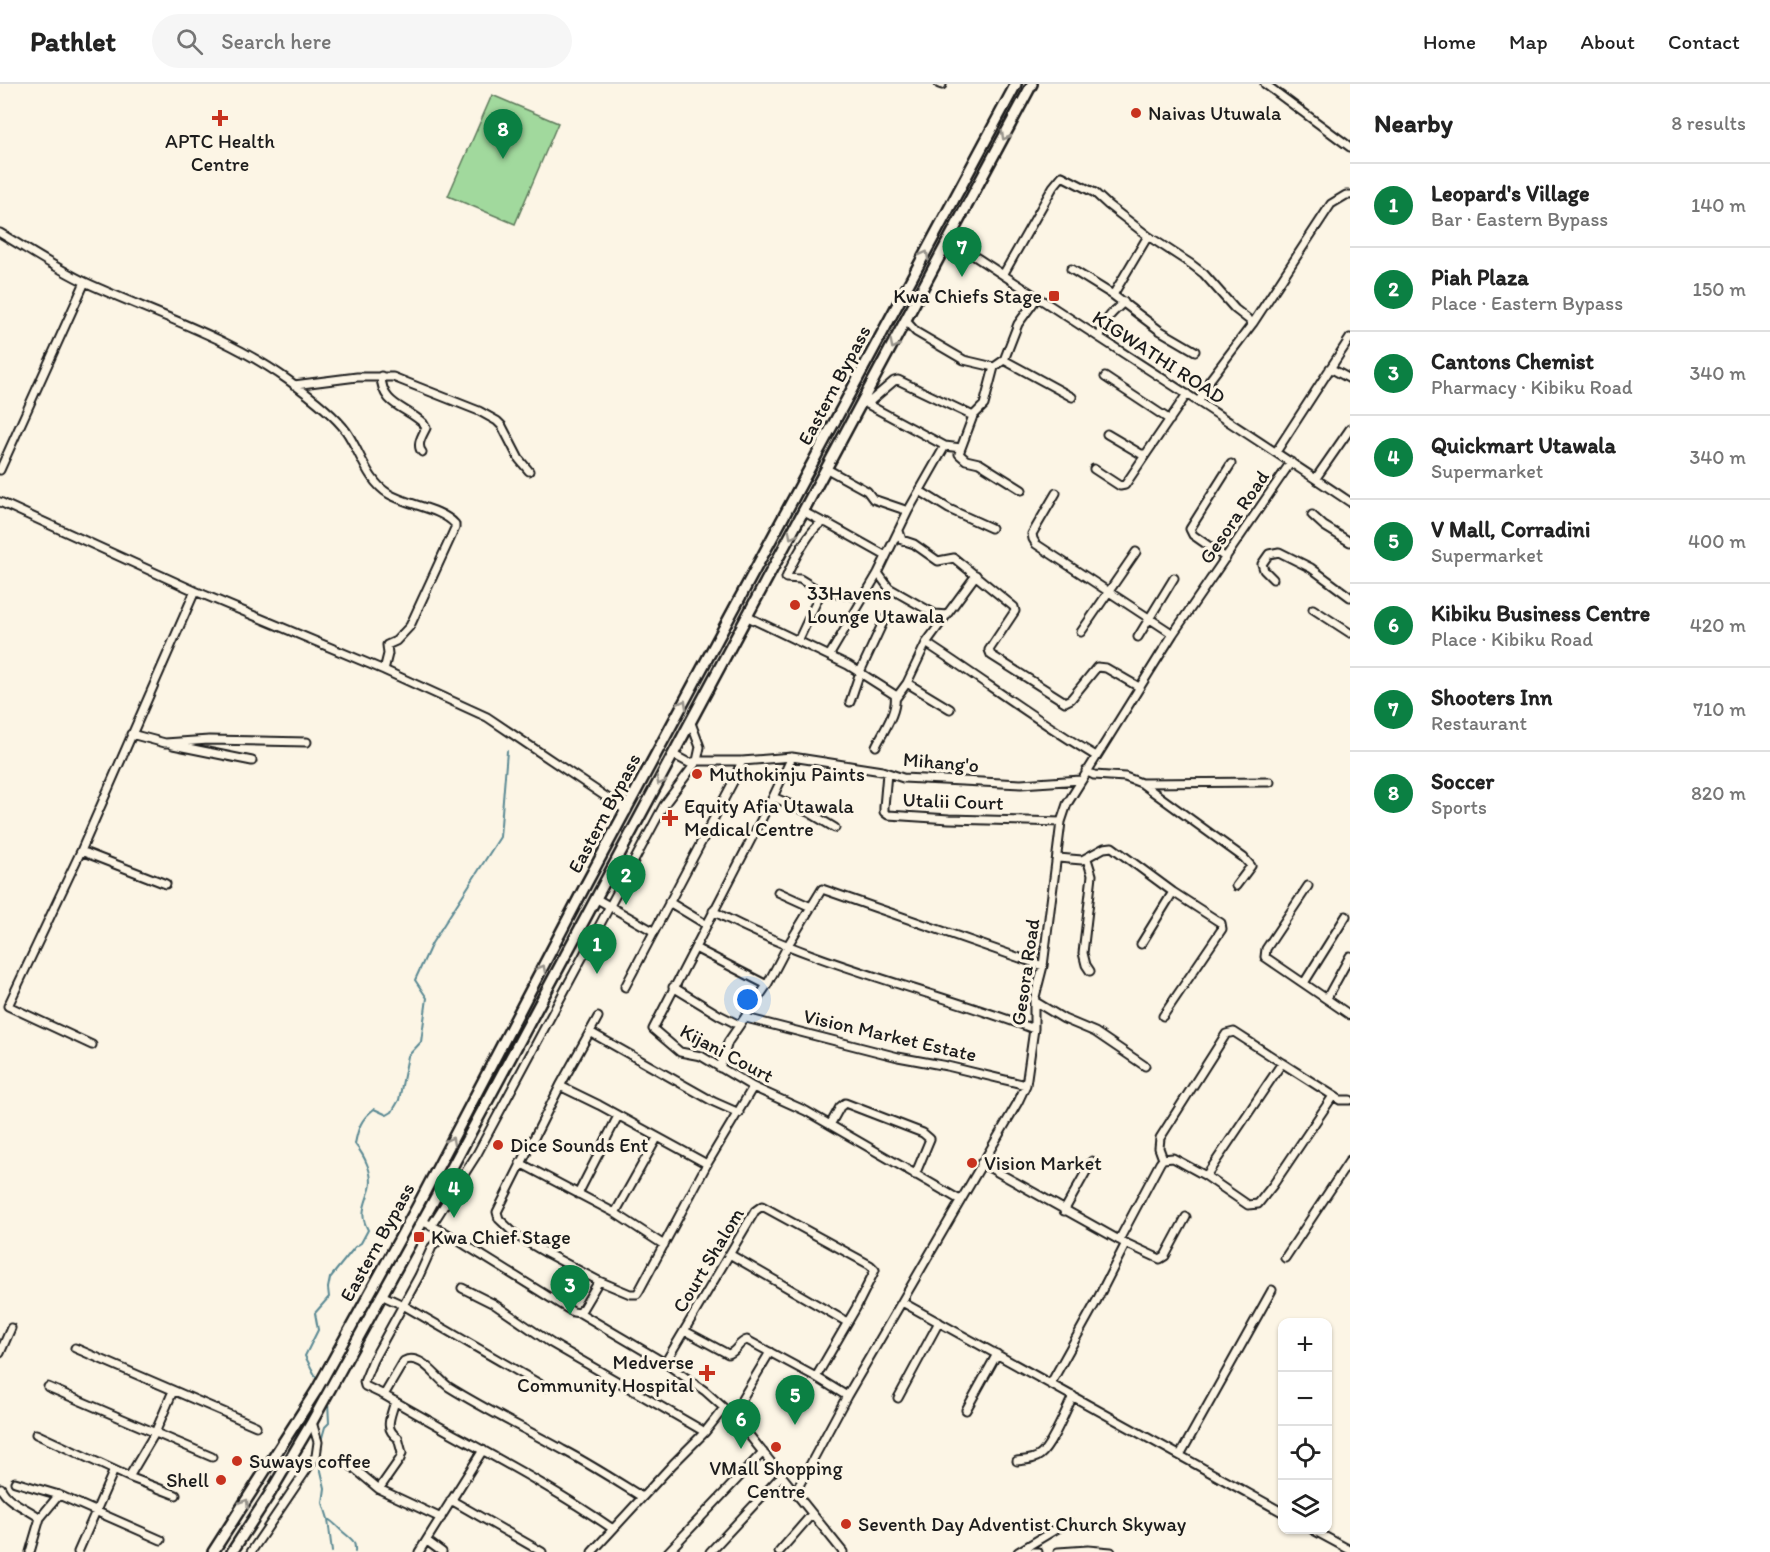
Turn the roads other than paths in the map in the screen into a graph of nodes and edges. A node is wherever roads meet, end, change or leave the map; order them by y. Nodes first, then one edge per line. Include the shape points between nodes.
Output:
1 (1016, 84) edge
2 (1032, 84) edge
3 (1265, 84) edge
4 (1350, 147) edge
5 (1350, 195) edge
6 (0, 233) edge
7 (1148, 236) junction
8 (951, 240) junction
9 (1071, 269) dead end
10 (1003, 275) junction
11 (85, 282) junction
12 (1113, 295) junction
13 (1037, 298) junction
14 (1124, 302) junction
15 (906, 321) junction
16 (1253, 323) junction
17 (1100, 337) junction
18 (1350, 338) edge
19 (1195, 351) dead end
20 (1004, 360) junction
21 (994, 367) junction
22 (1330, 368) junction
23 (381, 376) junction
24 (1105, 377) dead end
25 (1350, 379) edge
26 (294, 385) junction
27 (1187, 394) junction
28 (1072, 397) dead end
29 (867, 400) junction
30 (1199, 402) junction
31 (973, 416) junction
32 (1170, 420) junction
33 (1350, 429) edge
34 (1107, 434) dead end
35 (945, 446) junction
36 (961, 448) junction
37 (422, 452) dead end
38 (1276, 452) junction
39 (1146, 454) junction
40 (1291, 462) junction
41 (1231, 464) dead end
42 (827, 469) junction
43 (1094, 469) dead end
44 (0, 470) edge
45 (529, 471) dead end
46 (1316, 478) junction
47 (1022, 490) dead end
48 (920, 491) junction
49 (1056, 493) dead end
50 (0, 502) edge
51 (1350, 502) edge
52 (908, 511) junction
53 (804, 512) junction
54 (1311, 515) dead end
55 (823, 522) junction
56 (991, 528) dead end
57 (899, 531) junction
58 (1350, 542) edge
59 (1136, 552) dead end
60 (886, 556) junction
61 (1226, 558) junction
62 (878, 573) junction
63 (976, 575) junction
64 (1174, 578) dead end
65 (1273, 579) dead end
66 (195, 591) junction
67 (1108, 591) junction
68 (821, 592) junction
69 (863, 597) junction
70 (1350, 597) edge
71 (1313, 609) dead end
72 (947, 615) junction
73 (748, 616) junction
74 (885, 618) dead end
75 (1150, 618) junction
76 (1081, 632) dead end
77 (1350, 633) edge
78 (1173, 634) junction
79 (1138, 637) dead end
80 (798, 641) junction
81 (926, 643) junction
82 (828, 656) junction
83 (384, 670) junction
84 (860, 672) junction
85 (908, 682) junction
86 (1139, 687) junction
87 (896, 698) junction
88 (850, 702) dead end
89 (950, 710) dead end
90 (691, 723) junction
91 (131, 734) junction
92 (307, 741) dead end
93 (165, 743) junction
94 (876, 746) dead end
95 (674, 755) junction
96 (1096, 756) junction
97 (792, 757) junction
98 (252, 761) dead end
99 (697, 761) junction
100 (742, 761) junction
101 (1086, 771) junction
102 (887, 772) junction
103 (1081, 780) junction
104 (1270, 782) dead end
105 (1141, 783) junction
106 (650, 798) junction
107 (773, 798) junction
108 (664, 805) junction
109 (627, 811) junction
110 (1061, 822) junction
111 (835, 828) dead end
112 (81, 851) junction
113 (1058, 858) junction
114 (1087, 859) junction
115 (166, 884) dead end
116 (1236, 886) dead end
117 (1308, 886) dead end
118 (777, 892) dead end
119 (1173, 892) junction
120 (597, 899) junction
121 (669, 902) junction
122 (611, 906) junction
123 (811, 907) junction
124 (713, 911) junction
125 (1346, 916) dead end
126 (707, 925) junction
127 (653, 931) junction
128 (1141, 944) dead end
129 (788, 945) junction
130 (695, 948) junction
131 (1350, 956) edge
132 (1043, 966) junction
133 (1090, 971) dead end
134 (556, 975) junction
135 (569, 981) junction
136 (1304, 982) junction
137 (766, 985) junction
138 (626, 987) dead end
139 (673, 987) junction
140 (1327, 998) junction
141 (1034, 1001) junction
142 (520, 1010) junction
143 (1350, 1015) edge
144 (1164, 1016) dead end
145 (534, 1017) junction
146 (598, 1017) dead end
147 (746, 1018) junction
148 (739, 1025) junction
149 (1034, 1029) junction
150 (590, 1032) junction
151 (92, 1045) dead end
152 (1282, 1063) junction
153 (1145, 1066) dead end
154 (720, 1068) junction
155 (1026, 1084) junction
156 (560, 1086) junction
157 (753, 1087) junction
158 (1333, 1096) junction
159 (1350, 1100) edge
160 (482, 1112) junction
161 (739, 1113) junction
162 (618, 1116) junction
163 (496, 1119) junction
164 (830, 1125) junction
165 (657, 1137) junction
166 (1163, 1159) junction
167 (1350, 1160) edge
168 (1092, 1161) dead end
169 (520, 1163) junction
170 (981, 1163) junction
171 (707, 1164) junction
172 (915, 1175) junction
173 (1206, 1176) junction
174 (578, 1194) junction
175 (960, 1200) junction
176 (1064, 1211) junction
177 (615, 1213) junction
178 (1186, 1217) dead end
179 (427, 1223) junction
180 (446, 1233) junction
181 (1122, 1241) junction
182 (664, 1245) junction
183 (731, 1255) junction
184 (1285, 1258) dead end
185 (599, 1281) junction
186 (462, 1288) dead end
187 (1272, 1290) dead end
188 (381, 1295) junction
189 (902, 1302) junction
190 (403, 1305) junction
191 (580, 1313) junction
192 (847, 1322) junction
193 (939, 1322) junction
194 (11, 1328) dead end
195 (685, 1331) junction
196 (75, 1348) dead end
197 (770, 1352) junction
198 (0, 1353) edge
199 (997, 1353) junction
200 (665, 1363) junction
201 (816, 1377) junction
202 (1051, 1383) junction
203 (48, 1387) dead end
204 (544, 1387) dead end
205 (172, 1391) junction
206 (384, 1395) junction
207 (847, 1396) junction
208 (1073, 1396) junction
209 (898, 1398) dead end
210 (742, 1399) dead end
211 (395, 1401) junction
212 (724, 1408) junction
213 (966, 1410) dead end
214 (312, 1422) junction
215 (256, 1426) dead end
216 (705, 1432) junction
217 (155, 1433) junction
218 (36, 1434) dead end
219 (483, 1450) junction
220 (763, 1452) junction
221 (1180, 1455) junction
222 (212, 1457) dead end
223 (1017, 1461) dead end
224 (349, 1464) dead end
225 (114, 1470) junction
226 (781, 1476) junction
227 (129, 1477) junction
228 (15, 1482) dead end
229 (1, 1488) edge
230 (379, 1489) junction
231 (795, 1493) junction
232 (59, 1495) junction
233 (176, 1495) dead end
234 (642, 1497) junction
235 (451, 1500) junction
236 (1278, 1510) edge
237 (96, 1512) junction
238 (812, 1514) junction
239 (40, 1518) junction
240 (441, 1518) junction
241 (1068, 1522) dead end
242 (613, 1529) junction
243 (1320, 1534) edge
244 (161, 1540) dead end
245 (427, 1541) junction
246 (1350, 1550) edge
247 (30, 1552) edge
248 (78, 1552) edge
249 (213, 1552) edge
250 (232, 1552) edge
251 (251, 1552) edge
252 (419, 1552) edge
253 (442, 1552) edge
254 (542, 1552) edge
255 (592, 1552) edge
256 (668, 1552) edge
257 (710, 1552) edge
258 (779, 1552) edge
259 (843, 1552) edge
260 (1018, 1552) edge
261 (1038, 1552) edge
262 (1058, 1552) edge
263 (1111, 1552) edge

109 -> 1 main road, Eastern Bypass
2 -> 8 main road, Eastern Bypass
3 - 4 street
5 - 16 street via 1331,204
6 - 11 street
7 - 10 street via 1095,192 1062,176
7 - 12 street
7 - 16 street via 1204,274
8 - 10 street, KIGWATHI ROAD
8 - 15 main road, Eastern Bypass
9 - 12 street
10 - 13 street, KIGWATHI ROAD
11 - 26 street via 216,338
11 - 44 street
12 - 14 street
13 - 17 street, KIGWATHI ROAD
13 - 20 street via 1018,324
14 - 17 street via 1108,317
14 - 19 street via 1159,330
15 - 21 street via 916,332 964,360
15 -> 29 main road, Eastern Bypass
16 - 30 street via 1206,385
17 - 27 street, KIGWATHI ROAD
18 - 22 street
20 - 21 street
20 - 28 street
21 - 31 street via 984,405
22 - 25 street
22 - 38 street
23 - 26 street
23 - 37 street via 382,391 426,428 419,442
23 - 45 street via 393,377 497,421
24 - 32 street
26 - 83 street via 346,430 373,478 389,494 421,505 455,524 410,626 387,645
27 - 30 street, KIGWATHI ROAD
27 - 32 street
29 - 31 street via 898,380
29 - 35 street
29 - 42 main road, Eastern Bypass
30 - 38 street, KIGWATHI ROAD
31 - 36 street
32 - 39 street
33 - 46 street
34 - 39 street
35 - 36 street
35 - 48 street
36 - 47 street via 959,454 966,460 979,463
38 - 40 street, KIGWATHI ROAD
39 - 43 street via 1125,485 1120,486
40 - 46 street, KIGWATHI ROAD
40 - 61 street, Gesora Road
41 - 61 street via 1190,529
42 - 52 street via 867,491 873,499
42 - 53 main road, Eastern Bypass
46 - 51 street, KIGWATHI ROAD
48 - 52 street
48 - 56 street
49 - 67 street via 1036,525 1033,539
50 - 66 street
52 - 57 street
53 - 55 street
53 -> 73 main road, Eastern Bypass
54 - 58 street
55 - 60 street
55 - 68 street via 816,527 786,578 800,579
57 - 60 street
57 - 63 street via 902,540 938,561 954,558
59 - 67 street
60 - 62 street
61 - 78 street, Gesora Road
62 - 69 street
62 - 72 street via 889,588 935,614
63 - 72 street
63 - 86 street via 1015,610 989,650 991,655 1065,702 1097,667
64 - 75 street
65 - 70 street via 1262,564 1269,554 1279,552 1311,568
66 - 83 street
66 - 91 street
67 - 75 street
67 - 76 street
68 - 69 street
68 - 80 street
69 - 82 street
71 - 77 street
72 - 81 street
73 - 80 street
73 - 90 main road, Eastern Bypass
74 - 84 street
75 - 78 street
75 - 79 street
78 - 86 street, Gesora Road
80 - 82 street
81 - 85 street
81 - 96 street
82 - 84 street
83 - 109 street via 487,717
84 - 87 street
84 - 88 street
85 - 87 street
85 - 89 street
86 - 96 street, Gesora Road
87 - 94 street
90 - 95 main road, Eastern Bypass
90 - 99 street via 700,747
91 - 93 street
91 - 112 street
92 - 93 street
93 - 98 street
95 - 99 street, Mihang'o
95 -> 106 main road, Eastern Bypass
96 - 101 street, Gesora Road
97 - 100 street, Mihang'o
97 - 102 street, Mihang'o
97 - 107 street, Kijani Court
99 - 100 street, Mihang'o
99 - 108 street
100 - 121 street
101 - 103 street, Gesora Road
101 - 105 street
102 - 103 street, Mihang'o via 903,778 1021,784
102 - 110 street, Utalii Court via 884,812 888,815
103 - 110 street, Gesora Road
104 - 105 street
105 - 116 street via 1249,863 1251,866
106 - 108 street
106 - 120 main road, Eastern Bypass
107 - 111 street
107 - 124 street, Kijani Court
108 - 122 street
142 -> 109 main road, Eastern Bypass
110 - 113 street, Gesora Road
112 - 115 street
112 - 151 street via 8,1006
113 - 114 street
113 - 132 street, Gesora Road
114 - 119 street via 1112,847
114 - 133 street via 1092,875 1083,953
117 - 136 street via 1264,953 1268,960
118 - 123 street
119 - 128 street
119 - 144 street via 1222,927
120 - 122 street
120 - 134 main road, Eastern Bypass
121 - 126 street
121 - 127 street
122 - 127 street
122 - 135 street
123 - 129 street
123 - 132 street via 825,889
124 - 126 street, Kijani Court
124 - 129 street via 751,932
125 - 136 street
126 - 130 street, Kijani Court
127 - 138 street
129 - 137 street
129 - 149 street
130 - 137 street
130 - 139 street, Kijani Court
131 - 140 street
132 - 141 street, Gesora Road
134 - 135 street
134 - 145 main road, Eastern Bypass
135 - 163 street
136 - 140 street
137 - 147 street
139 - 148 street
139 - 154 street, Kijani Court via 653,1029 681,1052 701,1056
140 - 143 street
141 - 149 street, Gesora Road
141 - 153 street via 1095,1032
142 - 145 main road
249 -> 142 main road, Eastern Bypass via 320,1384
145 - 160 main road, Eastern Bypass
146 - 150 street
147 - 148 street
147 - 155 street, Vision Market Estate via 898,1057
148 - 154 street via 728,1042
149 - 155 street, Gesora Road
150 - 156 street
150 - 161 street
152 - 158 street
152 - 166 street via 1234,1032 1226,1034 1160,1138
152 - 173 street
154 - 157 street, Kijani Court
155 - 170 street, Gesora Road
156 - 162 street
156 - 169 street
157 - 161 street
157 - 164 street, Kijani Court
158 - 159 street
158 - 173 street via 1258,1204 1248,1204
160 - 163 street
160 - 179 main road, Eastern Bypass
161 - 171 street
162 - 165 street
162 - 174 street
163 - 179 street via 477,1154
164 - 172 street, Kijani Court
164 - 172 street via 845,1103 923,1133 930,1139
165 - 171 street
165 - 177 street
166 - 173 street via 1173,1158
166 - 181 street
167 - 184 street
168 - 176 street
169 - 174 street
169 - 185 street via 498,1208 499,1219 517,1236
170 - 175 street, Gesora Road
170 - 176 street
171 - 182 street
172 - 175 street, Kijani Court
174 - 177 street
175 - 189 street, Gesora Road
176 - 181 street
177 - 182 street
178 - 181 street via 1160,1259
179 - 180 street
179 - 188 main road, Eastern Bypass
180 - 190 street via 432,1247
180 - 191 street
181 - 202 street via 1096,1302
182 - 185 street via 637,1293 630,1294
183 - 192 street
183 - 192 street, Court Shalom via 755,1211 762,1206 870,1265 875,1273
183 - 195 street, Court Shalom
185 - 191 street
186 - 216 street
187 - 221 street
188 - 190 street
188 - 214 main road, Eastern Bypass
189 - 193 street
189 - 207 street, Gesora Road
190 - 204 street
190 - 206 street via 364,1382 368,1389
191 - 200 street
192 - 201 street, Court Shalom
193 - 199 street
193 - 209 street
194 - 198 street
195 - 197 street via 728,1354 747,1340
195 - 200 street, Court Shalom
196 - 205 street
197 - 201 street
197 - 210 street
199 - 202 street
199 - 213 street
200 - 212 street
201 - 207 street
202 - 208 street
203 - 217 street
205 - 215 street
205 - 217 street
206 - 211 street
206 - 234 street via 404,1361 415,1360 447,1385
207 - 231 street, Gesora Road
208 - 221 street
208 - 223 street via 1040,1456
211 - 219 street
211 - 230 street via 389,1427 398,1438 402,1453
212 - 216 street
212 - 220 street
214 - 250 main road, Eastern Bypass
214 - 251 street via 318,1442 316,1456
216 - 234 street
217 - 222 street
217 - 227 street
218 - 225 street
219 - 235 street
219 - 242 street
220 - 226 street
220 - 256 street
221 - 236 street
224 - 230 street
225 - 227 street
225 - 237 street
226 - 231 street
226 - 257 street
227 - 233 street
228 - 232 street
229 - 239 street via 4,1496
230 - 240 street
231 - 238 street
232 - 237 street
232 - 239 street
234 - 242 street
235 - 240 street
235 - 254 street
237 - 244 street
237 - 248 street
238 - 258 street
238 - 259 street
239 - 247 street
240 - 245 street
241 - 260 street
242 - 255 street
243 - 246 street
245 - 252 street
245 - 253 street
260 - 261 street
262 - 263 street

